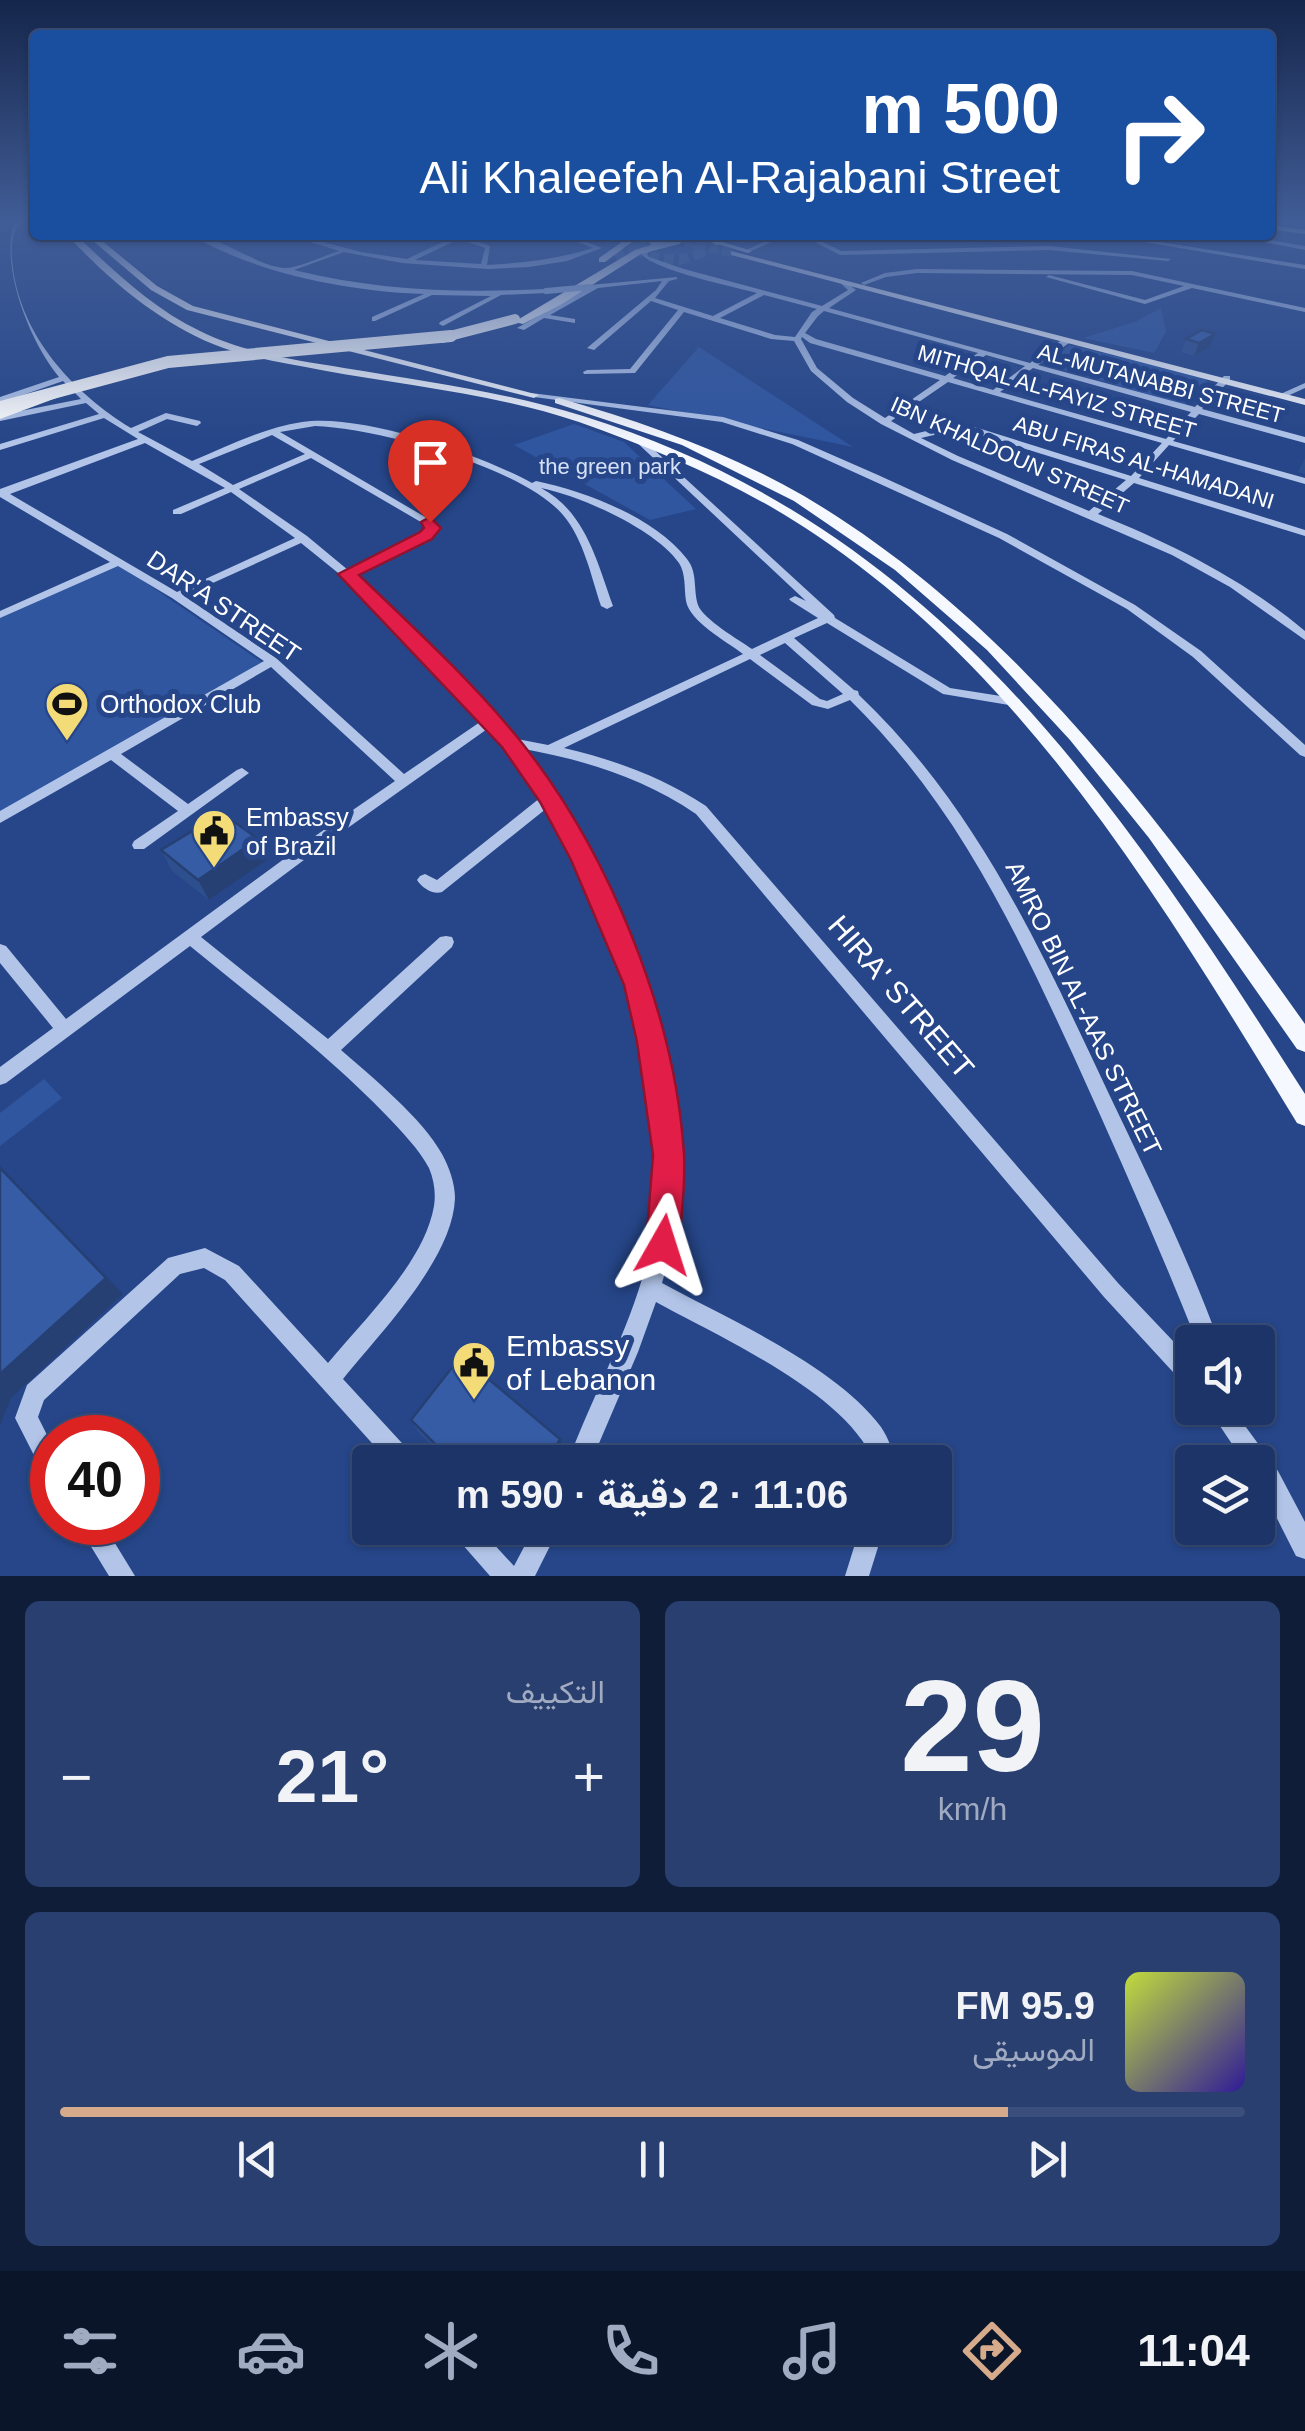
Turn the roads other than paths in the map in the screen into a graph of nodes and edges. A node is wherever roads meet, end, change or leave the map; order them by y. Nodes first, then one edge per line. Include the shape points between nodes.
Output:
1 (14, 296) edge
2 (141, 296) edge
3 (167, 296) edge
4 (426, 296) edge
5 (496, 296) edge
6 (526, 296) edge
7 (555, 296) edge
8 (561, 296) edge
9 (579, 296) edge
10 (653, 296) edge
11 (755, 296) edge
12 (775, 296) edge
13 (846, 296) edge
14 (903, 296) edge
15 (907, 296) edge
16 (1122, 296) edge
17 (1165, 296) edge
18 (1239, 296) edge
19 (551, 298) junction
20 (650, 299) junction
21 (810, 305) junction
22 (682, 309) junction
23 (828, 310) junction
24 (1305, 310) edge
25 (544, 316) junction
26 (714, 318) junction
27 (375, 319) dead end
28 (572, 322) dead end
29 (518, 323) junction
30 (443, 324) dead end
31 (799, 336) junction
32 (308, 339) junction
33 (1066, 341) junction
34 (341, 348) junction
35 (592, 348) dead end
36 (234, 349) junction
37 (984, 352) junction
38 (1031, 365) junction
39 (315, 368) junction
40 (587, 372) dead end
41 (949, 377) junction
42 (1225, 380) junction
43 (1305, 384) edge
44 (59, 388) junction
45 (996, 391) junction
46 (534, 395) junction
47 (1283, 395) junction
48 (88, 400) junction
49 (1305, 400) edge
50 (1, 409) edge
51 (1194, 410) junction
52 (682, 413) junction
53 (106, 415) junction
54 (884, 422) junction
55 (197, 424) dead end
56 (655, 430) junction
57 (275, 433) junction
58 (138, 435) junction
59 (913, 436) junction
60 (636, 438) junction
61 (1305, 440) edge
62 (1166, 441) junction
63 (0, 448) edge
64 (313, 454) junction
65 (192, 464) junction
66 (1132, 480) junction
67 (1305, 480) edge
68 (528, 482) junction
69 (231, 488) junction
70 (1, 493) edge
71 (177, 512) dead end
72 (1092, 514) junction
73 (1305, 533) edge
74 (303, 538) junction
75 (118, 562) junction
76 (347, 574) junction
77 (176, 596) junction
78 (795, 600) dead end
79 (607, 606) dead end
80 (0, 615) edge
81 (1305, 616) edge
82 (830, 617) junction
83 (1290, 623) junction
84 (1305, 636) edge
85 (787, 638) junction
86 (751, 654) junction
87 (272, 661) junction
88 (854, 694) junction
89 (1015, 702) junction
90 (490, 721) junction
91 (509, 742) junction
92 (551, 748) junction
93 (1305, 752) edge
94 (112, 754) junction
95 (242, 773) dead end
96 (402, 781) junction
97 (549, 798) junction
98 (188, 811) junction
99 (0, 818) edge
100 (139, 845) dead end
101 (425, 880) dead end
102 (189, 936) junction
103 (446, 942) dead end
104 (0, 951) edge
105 (64, 1028) junction
106 (1305, 1042) edge
107 (327, 1051) junction
108 (0, 1077) edge
109 (1305, 1115) edge
110 (654, 1290) junction
111 (1200, 1325) edge
112 (1175, 1358) edge
113 (328, 1379) junction
114 (1233, 1425) edge
115 (1240, 1425) edge
116 (30, 1426) edge
117 (1245, 1439) junction
118 (388, 1445) edge
119 (587, 1445) edge
120 (880, 1445) edge
121 (103, 1545) edge
122 (478, 1545) edge
123 (538, 1545) edge
124 (866, 1545) edge
125 (1305, 1547) edge
126 (123, 1576) edge
127 (506, 1576) edge
128 (522, 1576) edge
129 (856, 1576) edge

1 - 44 street
2 - 36 main road via 167,318
3 - 32 main road
4 - 27 street
5 - 30 street
6 - 19 street
7 - 19 highway
8 - 19 street, bridge
9 - 25 street
10 - 20 street
11 - 26 street
12 - 21 street
13 - 23 street
14 - 33 main road
15 - 42 main road
16 - 17 street via 1144,302
18 - 24 street
19 - 29 highway
20 - 22 street, MITHQAL AL-FAYIZ STREET
20 - 35 street
21 - 23 street
21 - 23 street, AL-MUTANABBI STREET
22 - 26 street, MITHQAL AL-FAYIZ STREET
22 - 40 street via 632,371
23 - 31 street
23 - 37 street, AL-MUTANABBI STREET
25 - 28 street
25 - 29 street
26 - 31 street, MITHQAL AL-FAYIZ STREET
29 - 44 highway, bridge via 428,343 178,364
31 - 41 street, MITHQAL AL-FAYIZ STREET
31 - 54 street, IBN KHALDOUN STREET via 801,352 820,376
32 - 34 main road
32 - 36 main road via 238,330 221,337
33 - 38 street
33 - 42 main road
34 - 39 main road via 352,359
34 - 46 main road
36 - 39 main road
37 - 38 street, AL-MUTANABBI STREET
37 - 41 street
38 - 45 street
38 - 51 street, AL-MUTANABBI STREET
39 - 60 main road via 532,407
41 - 45 street, MITHQAL AL-FAYIZ STREET
41 - 54 street
42 - 47 main road
42 - 51 street
43 - 47 street
44 - 48 street
44 - 50 highway, bridge
45 - 62 street, MITHQAL AL-FAYIZ STREET
46 - 52 street
46 - 56 main road
47 - 49 main road
48 - 50 street
48 - 53 street
51 - 61 street, AL-MUTANABBI STREET
51 - 62 street
52 - 56 street via 658,418
52 - 93 street via 795,442 1065,568 1177,639
53 - 58 street
53 - 63 street
54 - 59 street, IBN KHALDOUN STREET
55 - 58 street via 166,416
56 - 106 main road via 837,519 943,600 1132,800
57 - 64 street
57 - 65 street
57 - 68 street via 342,424
58 - 65 street
58 - 70 street
59 - 66 street, ABU FIRAS AL-HAMADANI via 964,428
59 - 72 street, IBN KHALDOUN STREET
60 - 82 street
60 - 89 main road via 735,480 832,536 909,595
62 - 66 street
62 - 67 street, MITHQAL AL-FAYIZ STREET
64 - 69 street
64 - 76 street via 433,526 426,536
65 - 69 street
66 - 72 street
66 - 73 street, ABU FIRAS AL-HAMADANI
68 - 79 street via 575,525
68 - 86 street via 605,505 676,556 688,573 694,610
69 - 71 street
69 - 74 street
70 - 75 street, DAR'A STREET
72 - 83 street, IBN KHALDOUN STREET via 1187,558
74 - 76 street
74 - 77 street
75 - 77 street, DAR'A STREET
75 - 80 street
76 - 90 street
77 - 87 street, DAR'A STREET
78 - 82 street
81 - 83 street
82 - 85 street
82 - 89 street via 947,691
83 - 84 street, IBN KHALDOUN STREET
85 - 86 street
85 - 88 street, AMRO BIN AL-AAS STREET
86 - 88 street via 819,704
86 - 92 street
87 - 94 street
87 - 96 street, DAR'A STREET
88 - 111 street, AMRO BIN AL-AAS STREET via 971,839 1032,950
89 - 109 main road via 1099,801
90 - 91 street
90 - 96 street
91 - 92 street, HIRA' STREET
91 - 97 street
92 - 112 street, HIRA' STREET via 677,792 722,830
94 - 98 street
94 - 99 street
95 - 98 street
96 - 102 street
97 - 101 street via 436,888
97 - 110 street via 614,925 651,1042 669,1155
98 - 100 street
102 - 105 street
102 - 107 street
103 - 107 street
104 - 105 street
105 - 108 street
107 - 113 street via 430,1153 445,1203 428,1249
110 - 119 street
110 - 120 street via 852,1408
113 - 116 street via 220,1263 189,1259 35,1393 26,1418
113 - 118 street
114 - 117 street
115 - 117 street
117 - 125 street
121 - 126 street
122 - 127 street
123 - 128 street
124 - 129 street

